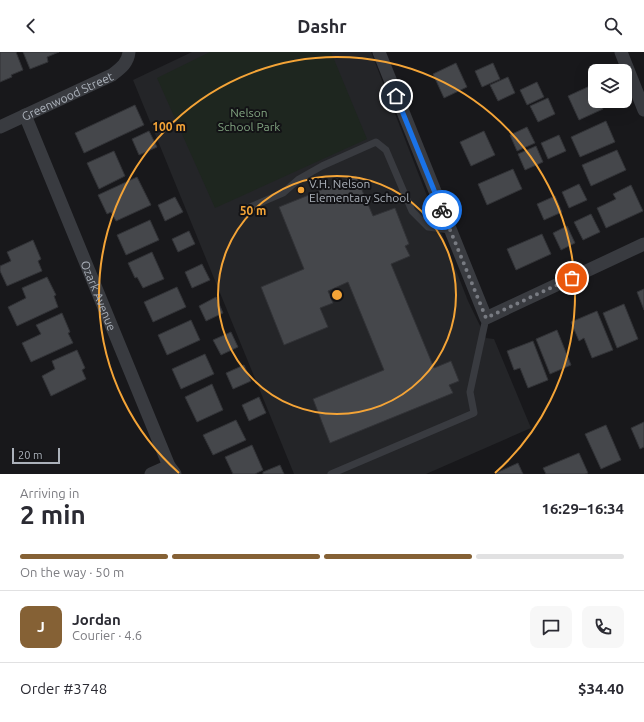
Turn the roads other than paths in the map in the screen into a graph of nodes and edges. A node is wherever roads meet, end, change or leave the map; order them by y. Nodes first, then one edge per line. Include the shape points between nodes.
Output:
1 (378, 52) edge
2 (621, 52) edge
3 (129, 55) edge
4 (644, 110) edge
5 (25, 115) junction
6 (0, 127) edge
7 (243, 210) dead end
8 (450, 230) junction
9 (644, 244) edge
10 (486, 318) junction
11 (172, 470) edge
12 (152, 474) edge
13 (331, 474) edge

1 - 8 street
2 - 4 street
3 - 5 street, Greenwood Street via 124,65 112,75
5 - 6 street, Greenwood Street
5 - 11 street, Ozark Avenue
7 - 8 lane via 282,193 299,179 322,166 376,142 386,150 412,211 428,227
8 - 10 street
9 - 10 street
10 - 13 lane via 470,392 474,413
11 - 12 street

